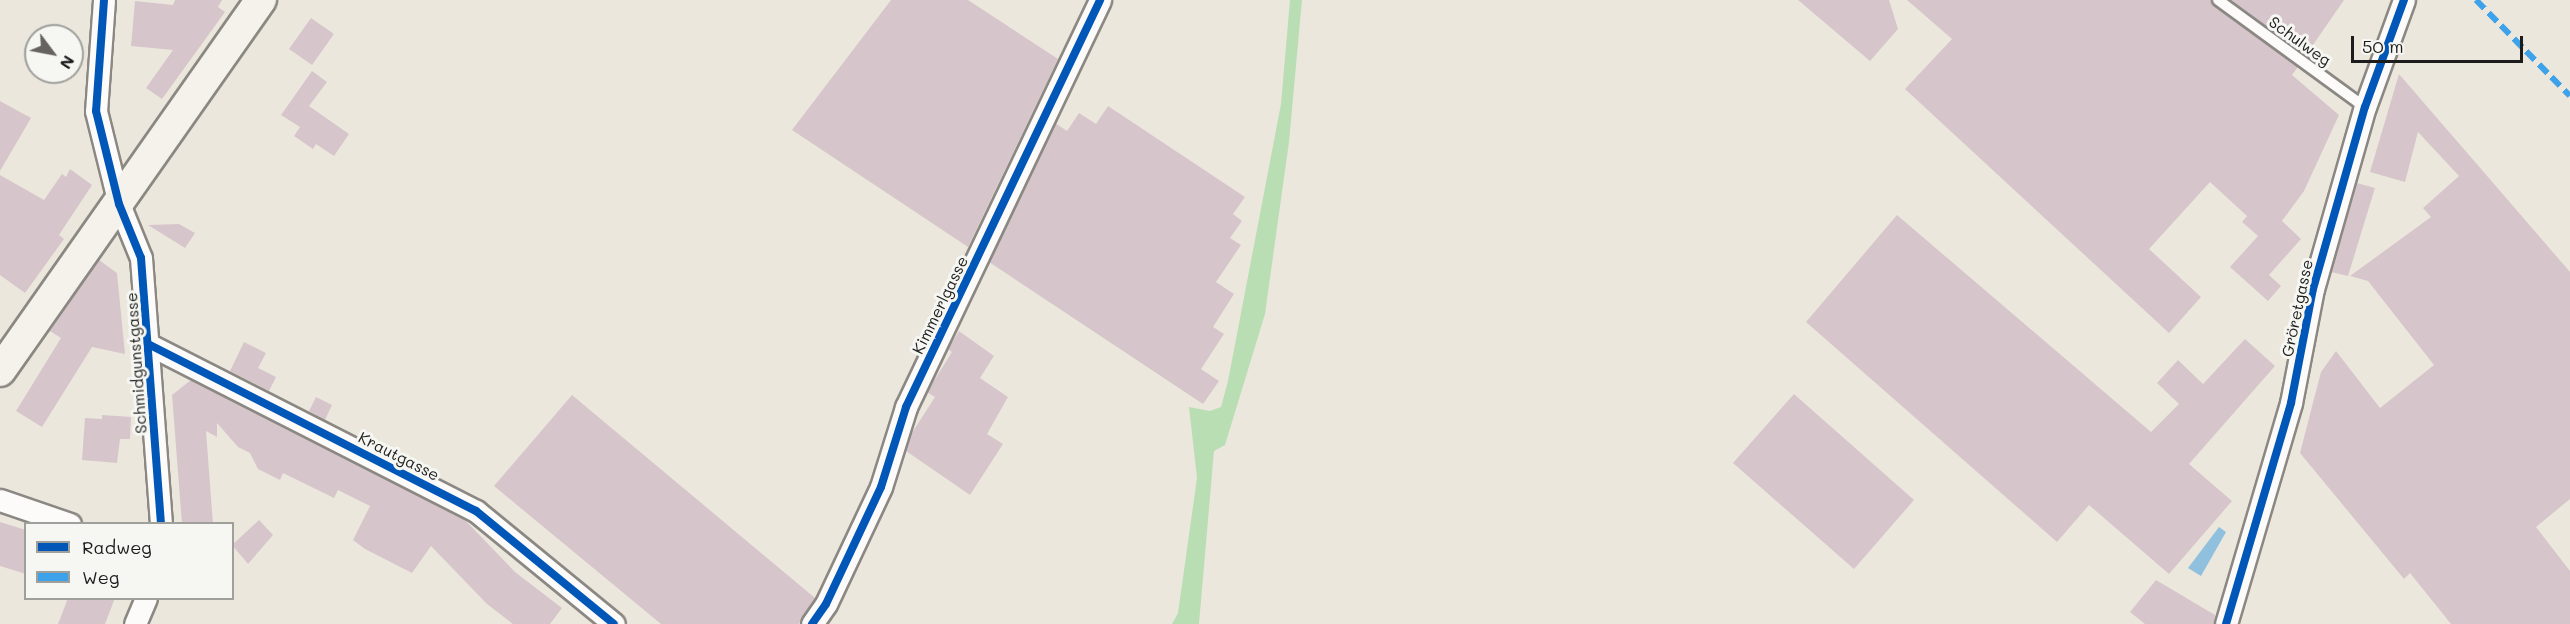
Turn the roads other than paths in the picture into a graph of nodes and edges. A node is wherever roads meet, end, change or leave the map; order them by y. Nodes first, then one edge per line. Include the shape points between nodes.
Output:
1 (104, 0) edge
2 (261, 0) edge
3 (1100, 0) edge
4 (2218, 0) edge
5 (2404, 0) edge
6 (2365, 107) junction
7 (119, 204) junction
8 (150, 345) junction
9 (0, 371) edge
10 (0, 500) edge
11 (64, 522) edge
12 (161, 522) edge
13 (145, 600) edge
14 (135, 624) edge
15 (614, 624) edge
16 (812, 624) edge
17 (2226, 624) edge

1 - 7 street, Schmidgunstgasse via 96,111
2 - 7 main road
3 - 16 street, Kimmerlgasse via 906,406 881,487 826,604
4 - 6 lane, Schulweg
5 - 6 street, Gröretgasse
6 - 17 street, Gröretgasse via 2313,289 2291,403
7 - 8 street, Schmidgunstgasse via 141,258
7 - 9 main road
8 - 12 street, Schmidgunstgasse
8 - 15 street, Krautgasse via 476,511
10 - 11 street
13 - 14 street

